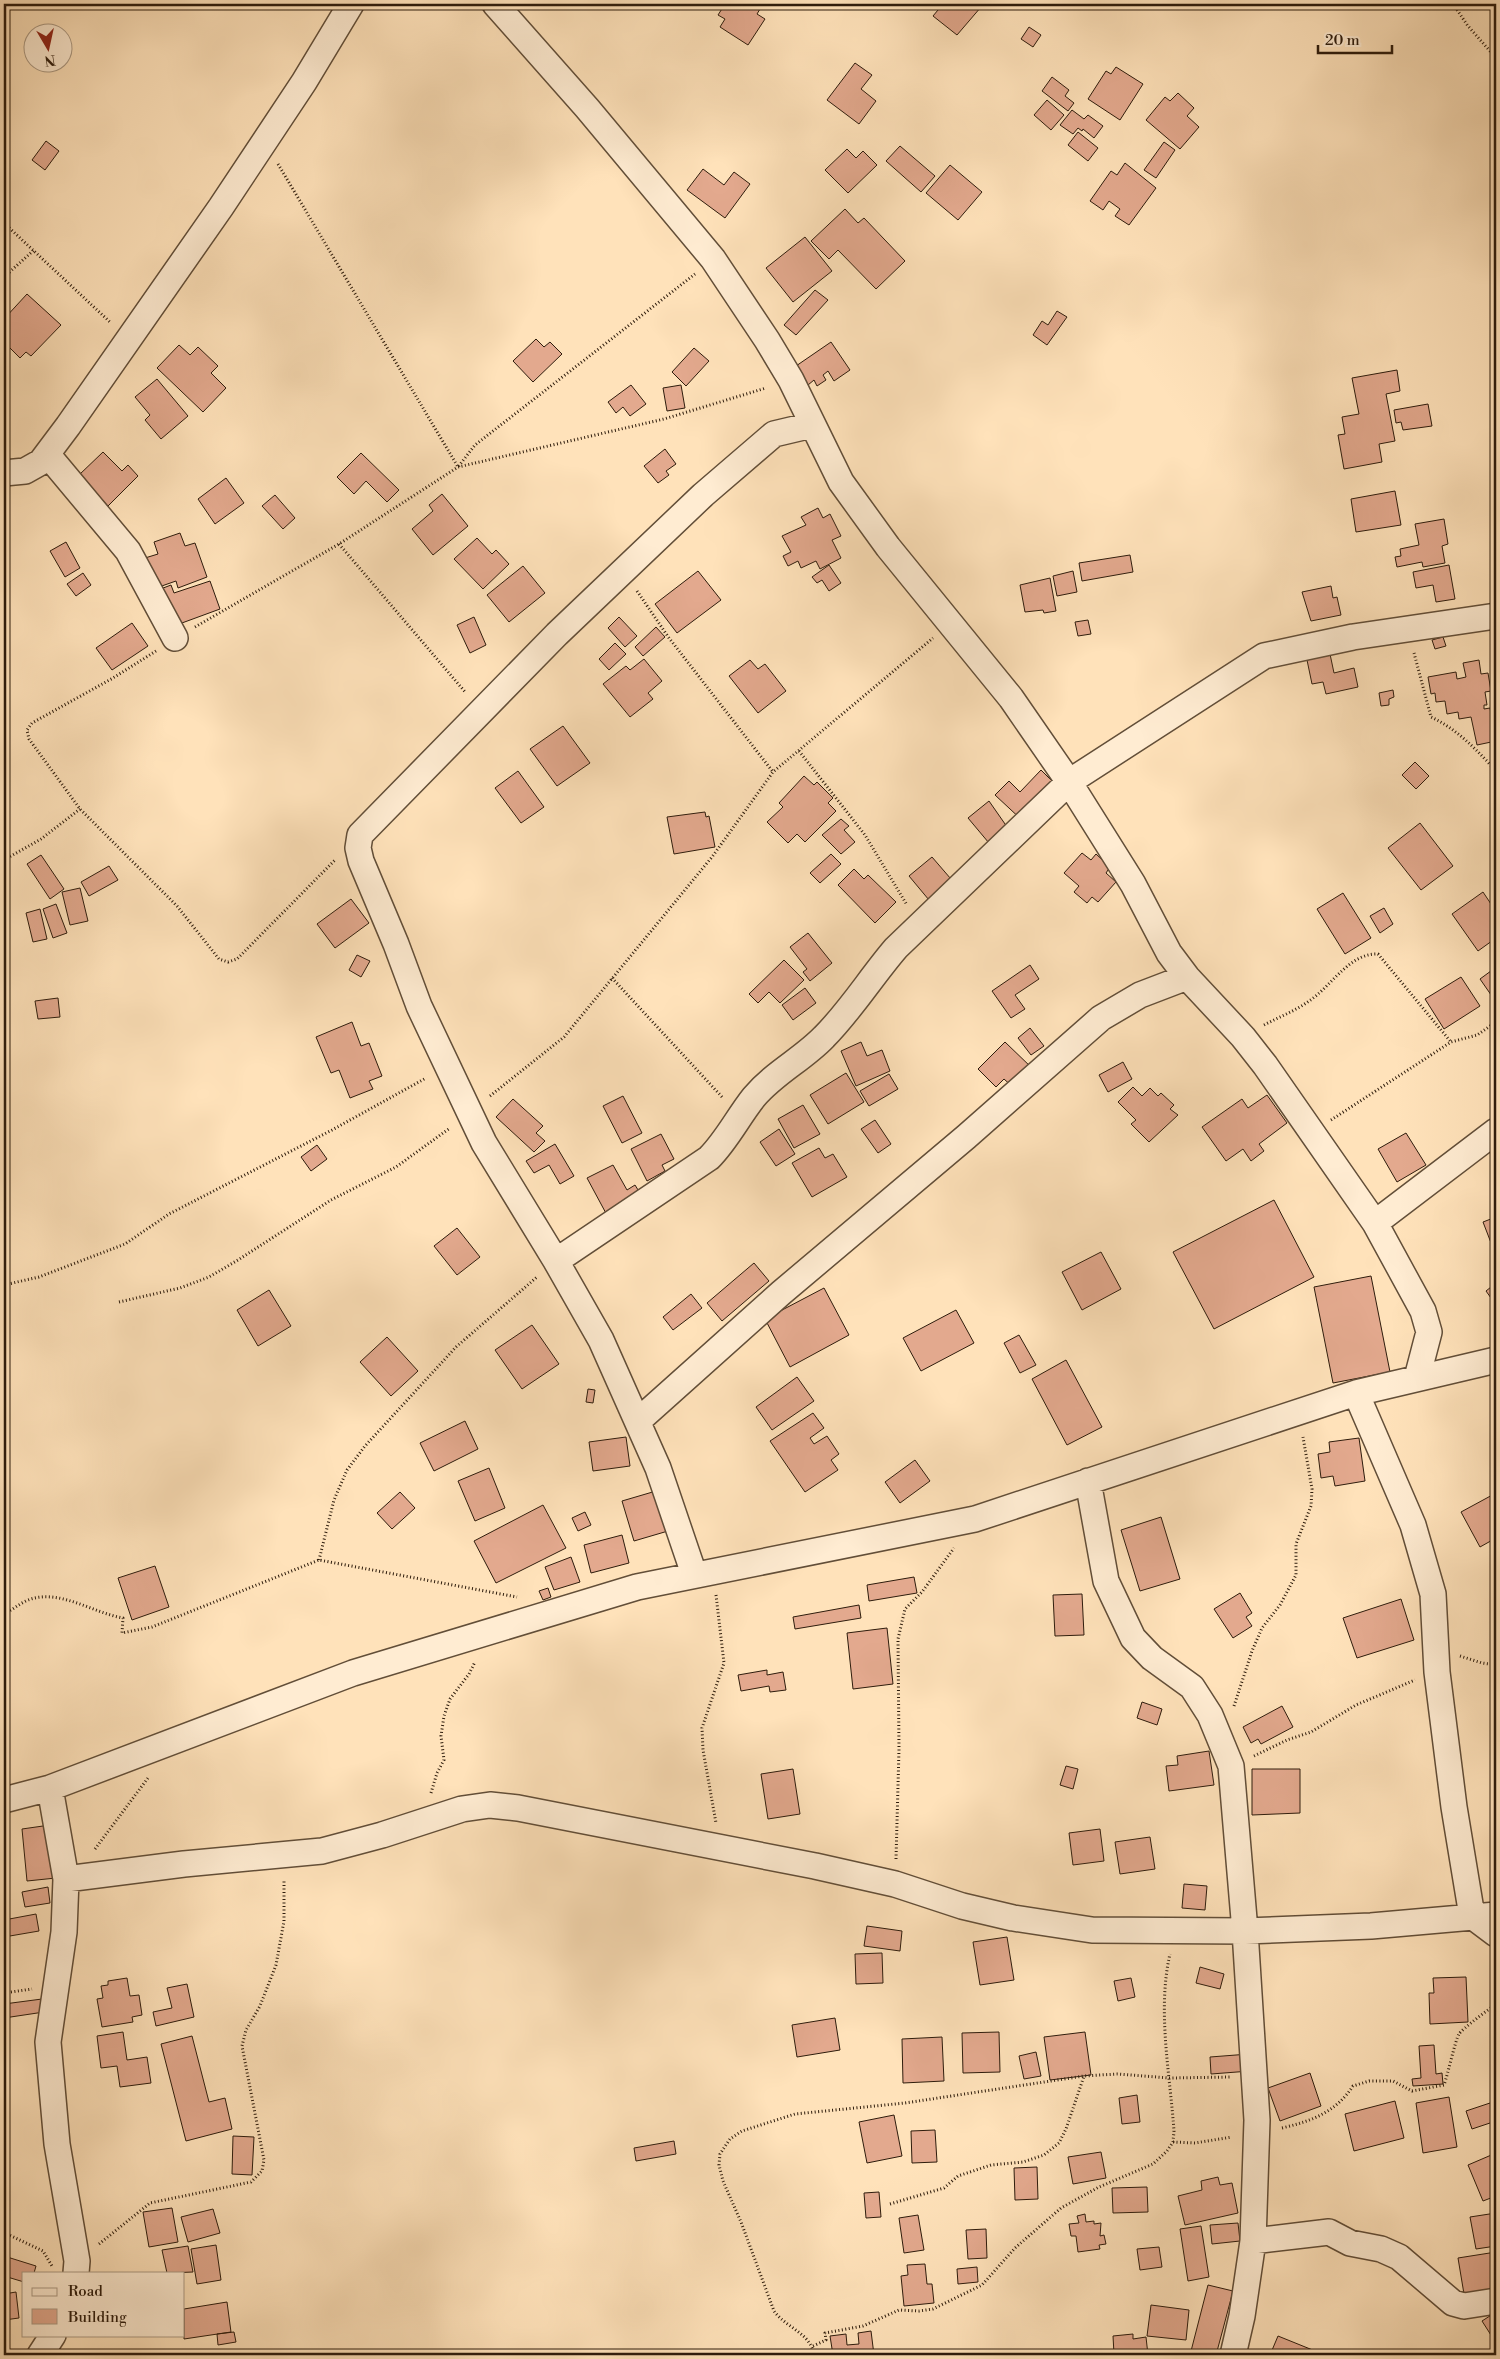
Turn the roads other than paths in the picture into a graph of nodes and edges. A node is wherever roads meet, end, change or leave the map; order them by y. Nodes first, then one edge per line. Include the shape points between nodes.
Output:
1 (351, 4) edge
2 (495, 4) edge
3 (812, 425) junction
4 (47, 454) junction
5 (4, 474) edge
6 (1496, 616) edge
7 (175, 638) road end
8 (1069, 782) junction
9 (1187, 976) junction
10 (1496, 1131) edge
11 (1375, 1223) junction
12 (556, 1260) junction
13 (1496, 1360) edge
14 (1417, 1378) junction
15 (1356, 1392) junction
16 (638, 1421) junction
17 (1088, 1481) junction
18 (703, 1572) junction
19 (50, 1788) junction
20 (4, 1800) edge
21 (66, 1874) junction
22 (1484, 1915) edge
23 (1245, 1931) junction
24 (1496, 1934) edge
25 (1253, 2241) junction
26 (76, 2267) edge
27 (1496, 2301) edge
28 (1233, 2355) edge

1 - 4 street via 264,142
2 - 3 street via 588,108 713,260 767,340
3 - 8 street via 841,482 888,547 1011,698
3 - 12 street via 774,434 702,495 481,710 360,835 358,848 363,867 419,1006 469,1113
4 - 5 street via 25,470
4 - 7 street via 128,551
6 - 8 street via 1353,637 1264,656
8 - 9 street via 1133,884 1170,953
8 - 12 street via 919,925 822,1039 762,1088 709,1158
9 - 11 street via 1243,1036
9 - 16 street via 1140,995 1101,1018 774,1299
10 - 11 street
11 - 14 street via 1423,1311 1429,1332
12 - 16 street via 601,1340
13 - 14 street
14 - 15 street
15 - 17 street
15 - 22 street via 1412,1525 1433,1594 1434,1645 1454,1807
16 - 18 street
17 - 18 street via 975,1519
17 - 23 street via 1106,1581 1133,1638 1152,1658 1192,1687 1210,1715 1231,1766
18 - 19 street via 637,1587 353,1673
19 - 20 street
19 - 21 street
21 - 23 street via 322,1851 462,1809 490,1805 815,1866 895,1884 962,1906 1013,1918 1092,1930
21 - 26 street via 64,1932 48,2042 57,2144
22 - 23 street via 1371,1926
22 - 24 street
23 - 25 street via 1257,2126
25 - 27 street via 1329,2232 1350,2243 1381,2249 1399,2257 1453,2303 1464,2306
25 - 28 street

